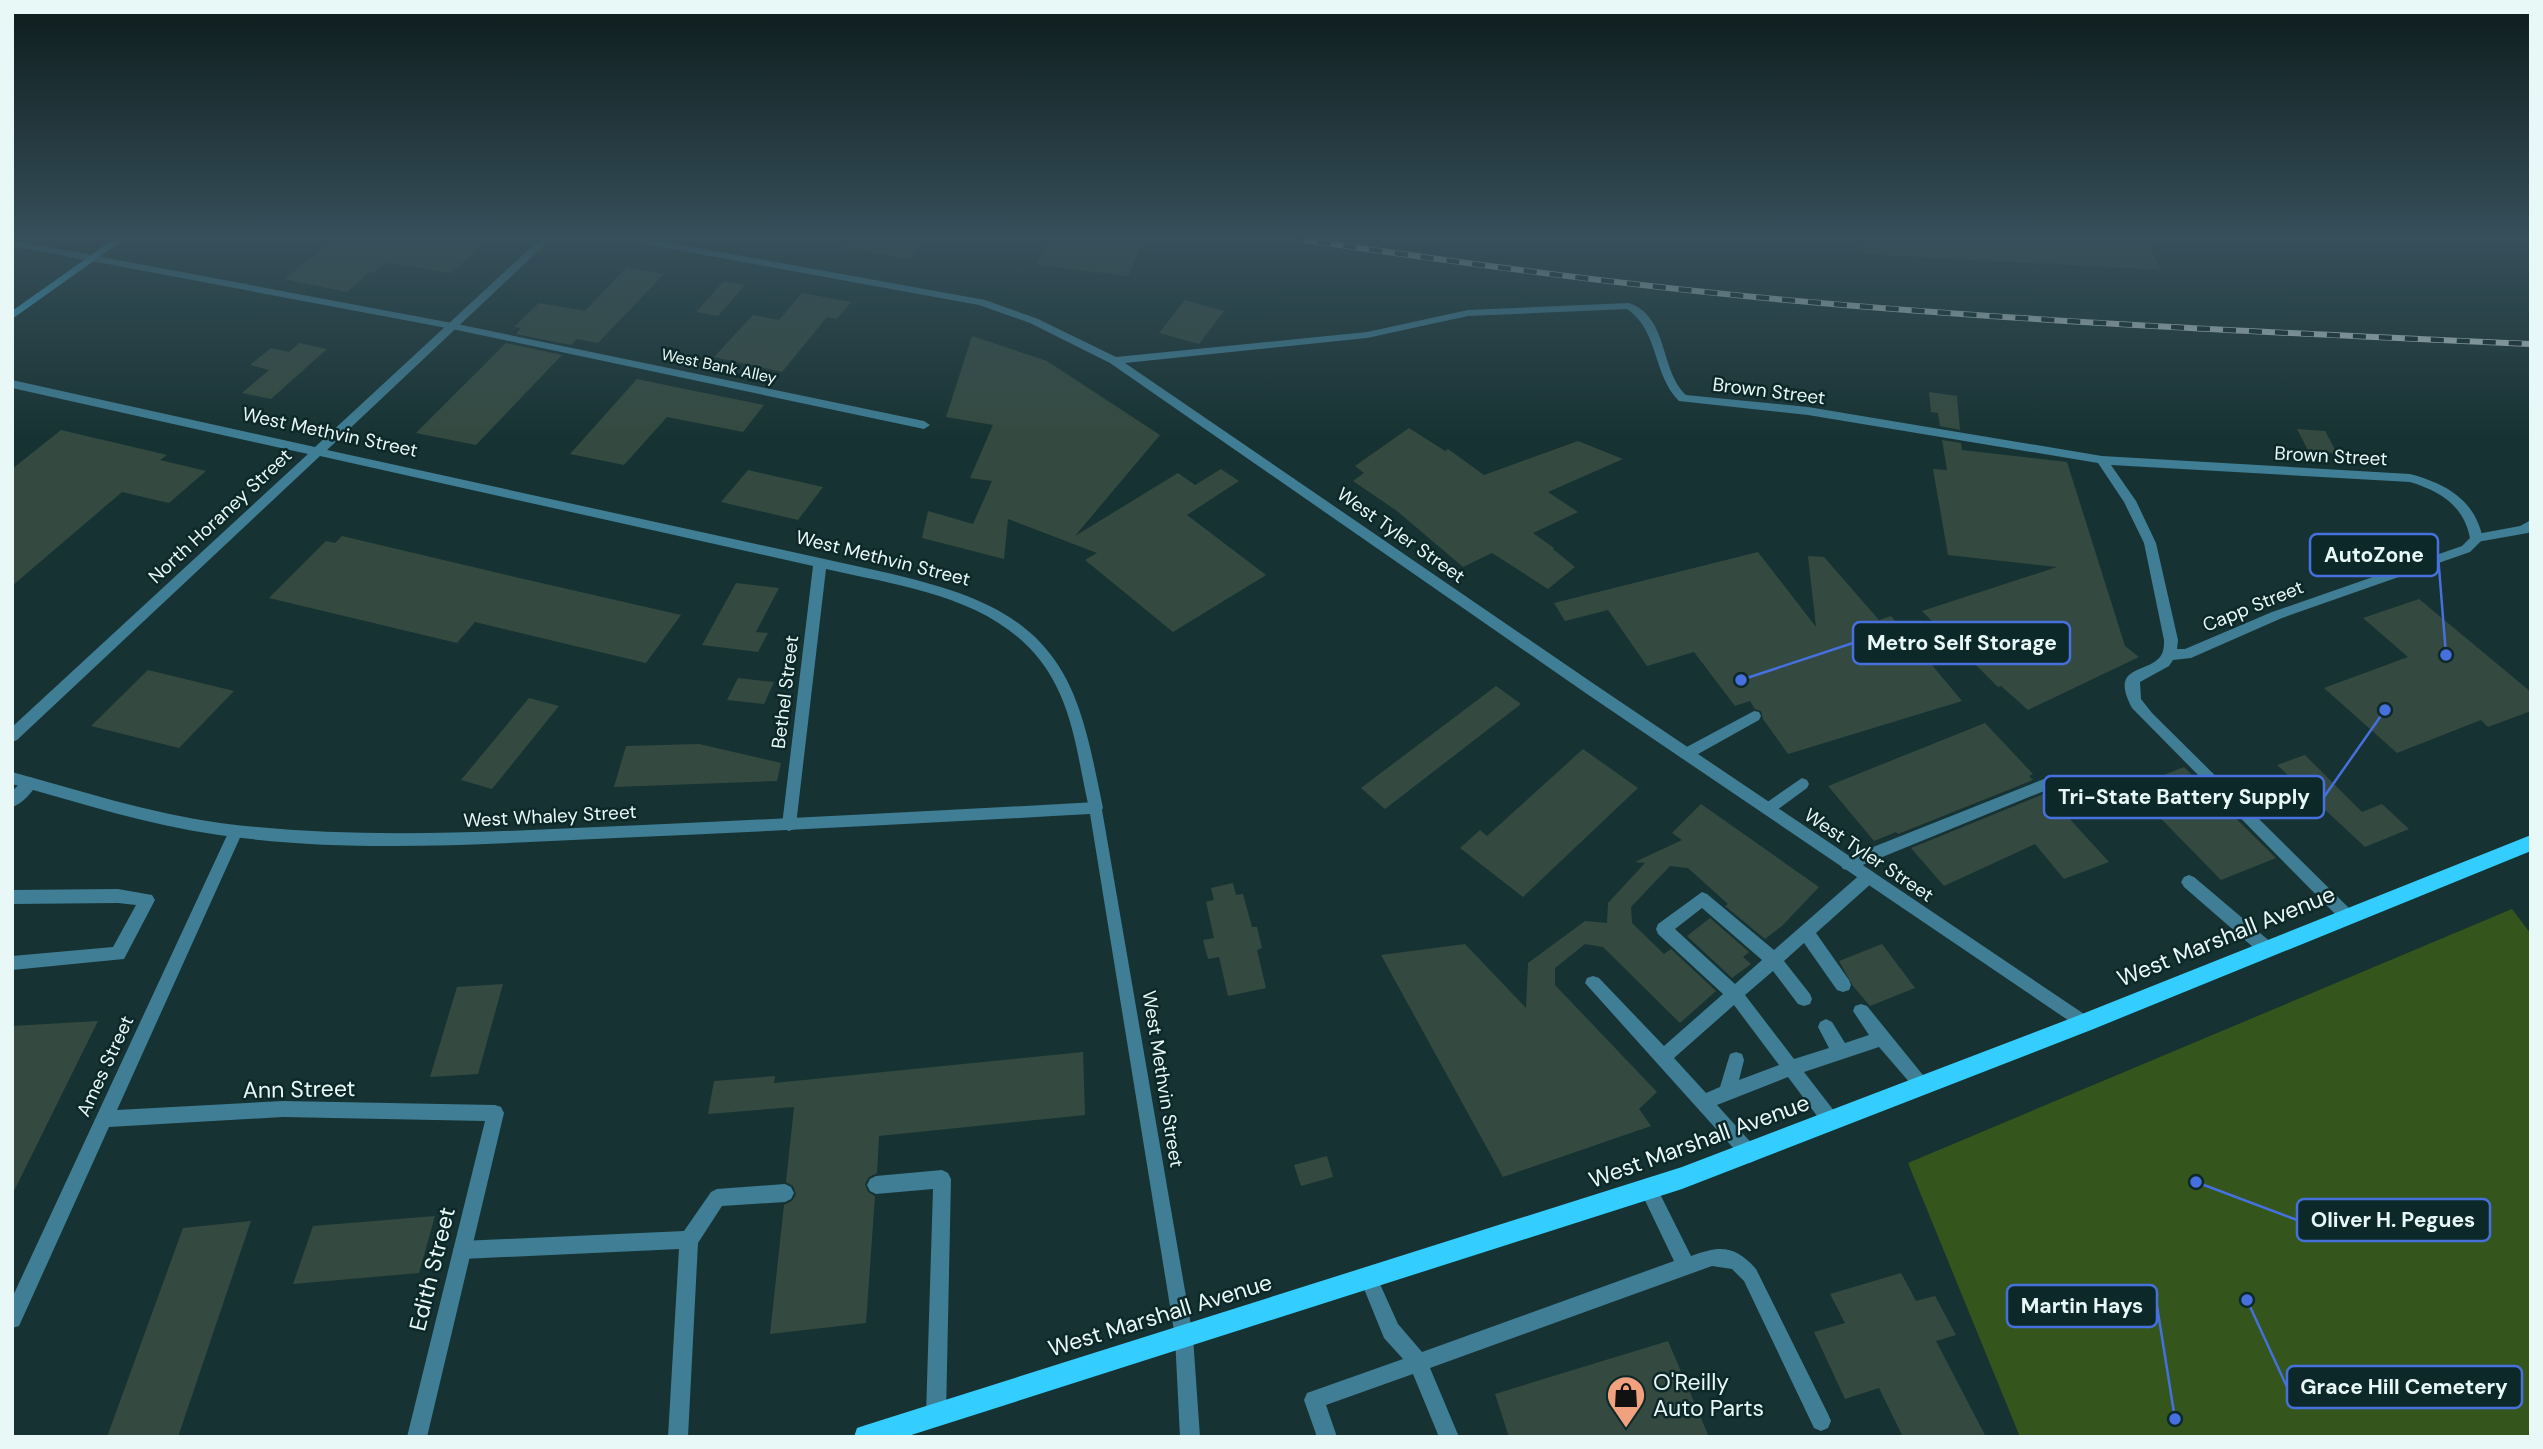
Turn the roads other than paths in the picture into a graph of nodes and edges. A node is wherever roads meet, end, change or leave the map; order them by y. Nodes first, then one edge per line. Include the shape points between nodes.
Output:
1 (27, 306) edge
2 (342, 306) edge
3 (474, 306) edge
4 (991, 306) edge
5 (12, 316) edge
6 (452, 326) junction
7 (1114, 360) junction
8 (12, 384) edge
9 (924, 425) dead end
10 (318, 451) junction
11 (2102, 460) junction
12 (2531, 524) edge
13 (2477, 538) junction
14 (820, 563) junction
15 (2170, 655) junction
16 (1754, 716) dead end
17 (12, 736) edge
18 (1686, 754) junction
19 (12, 778) edge
20 (30, 783) junction
21 (1802, 784) dead end
22 (2044, 785) dead end
23 (12, 801) edge
24 (1096, 808) junction
25 (1768, 809) junction
26 (789, 825) junction
27 (236, 831) junction
28 (2531, 842) edge
29 (1848, 864) junction
30 (1868, 877) junction
31 (2189, 883) dead end
32 (12, 897) edge
33 (2348, 917) junction
34 (1805, 932) junction
35 (2267, 950) junction
36 (1774, 960) junction
37 (12, 962) edge
38 (1592, 983) dead end
39 (1843, 985) dead end
40 (1735, 994) junction
41 (1804, 999) dead end
42 (1861, 1011) dead end
43 (2084, 1023) junction
44 (1826, 1027) dead end
45 (1882, 1038) junction
46 (1841, 1052) junction
47 (1663, 1057) junction
48 (1736, 1060) dead end
49 (1791, 1068) junction
50 (1923, 1085) junction
51 (1727, 1093) junction
52 (1703, 1102) junction
53 (495, 1114) joint
54 (103, 1119) junction
55 (1832, 1122) junction
56 (1750, 1154) junction
57 (876, 1185) dead end
58 (1649, 1190) junction
59 (785, 1192) dead end
60 (689, 1240) junction
61 (462, 1250) junction
62 (1686, 1266) junction
63 (1369, 1279) junction
64 (12, 1319) edge
65 (1184, 1337) junction
66 (1418, 1362) junction
67 (936, 1415) junction
68 (1821, 1421) dead end
69 (417, 1437) edge
70 (678, 1437) edge
71 (866, 1437) edge
72 (1190, 1437) edge
73 (1327, 1437) edge
74 (1449, 1437) edge

1 - 5 main road
2 - 6 street, West Bank Alley
3 - 6 street, North Horaney Street
4 - 7 street, West Tyler Street
6 - 9 street, West Bank Alley
6 - 10 street, North Horaney Street
7 - 11 street, Brown Street via 1367,335 1468,313 1629,306 1645,316 1674,388 1683,398 1808,411
7 - 18 street, West Tyler Street
8 - 10 street, West Methvin Street
10 - 14 street, West Methvin Street
10 - 17 street, North Horaney Street
11 - 13 street, Brown Street via 2410,478 2450,493 2467,512
11 - 15 street via 2130,501 2153,552
12 - 13 street via 2524,530
13 - 15 street, Capp Street via 2466,549 2277,615 2186,654
14 - 24 street, West Methvin Street via 961,597 999,614 1029,637 1068,695
14 - 26 street, Bethel Street
15 - 33 street via 2166,662 2134,679 2132,695 2140,708
16 - 18 street
18 - 25 street, West Tyler Street
19 - 20 street, West Whaley Street
20 - 23 street
20 - 27 street, West Whaley Street via 152,817
21 - 25 street
22 - 29 street
24 - 26 street, West Whaley Street
24 - 65 street, West Methvin Street
25 - 29 street, West Tyler Street
26 - 27 street, West Whaley Street via 408,841
27 - 54 street, Ames Street
28 - 33 main road, West Marshall Avenue
29 - 30 street, West Tyler Street
30 - 34 street
30 - 43 street, West Tyler Street
31 - 35 street
32 - 37 street via 147,900 118,954
33 - 35 main road, West Marshall Avenue
34 - 36 street
34 - 39 street
35 - 43 main road, West Marshall Avenue
36 - 40 street
36 - 40 street via 1702,899 1664,929
36 - 41 street
38 - 47 street
40 - 47 street
40 - 49 street via 1749,1024
42 - 45 street
43 - 50 main road, West Marshall Avenue
44 - 46 street
45 - 46 street
45 - 50 street
46 - 49 street
47 - 52 street
48 - 51 street
49 - 51 street
49 - 55 street
50 - 55 main road, West Marshall Avenue
51 - 52 street
52 - 56 street
53 - 54 street, Ann Street via 283,1109
53 - 61 street, Edith Street
54 - 64 street, Ames Street
55 - 56 main road, West Marshall Avenue
56 - 58 main road, West Marshall Avenue
57 - 67 street via 942,1179
58 - 62 street
58 - 63 main road, West Marshall Avenue
59 - 60 street via 717,1198
60 - 61 street
60 - 70 street
61 - 69 street, Edith Street
62 - 66 street
62 - 68 street via 1712,1257 1737,1261 1750,1275
63 - 65 main road, West Marshall Avenue
63 - 66 street via 1391,1331
65 - 67 main road, West Marshall Avenue
65 - 72 street, West Methvin Street
66 - 73 street via 1314,1400
66 - 74 street
67 - 71 main road, West Marshall Avenue

